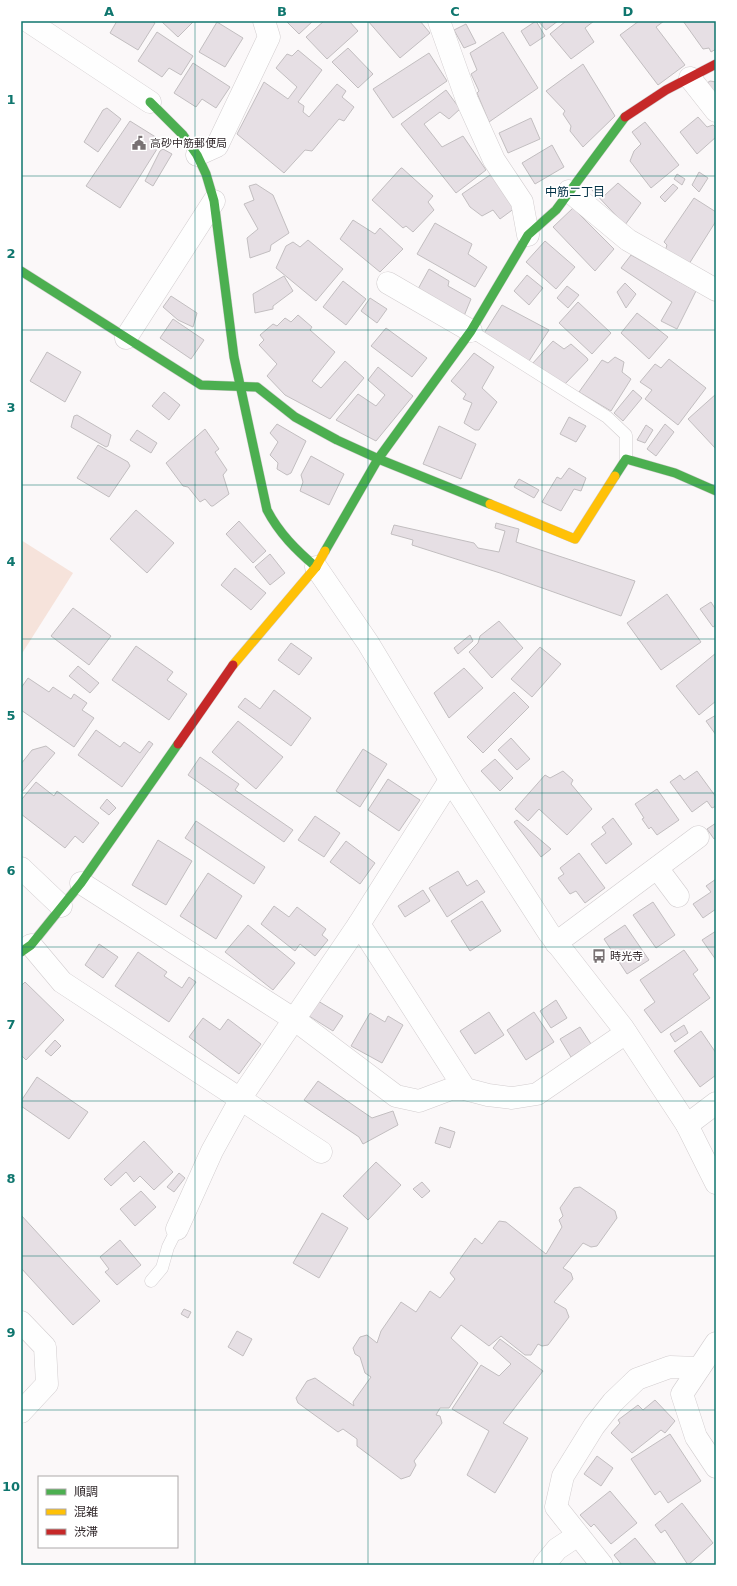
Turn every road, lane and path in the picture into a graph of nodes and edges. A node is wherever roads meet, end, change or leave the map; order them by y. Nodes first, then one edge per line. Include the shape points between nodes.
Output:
1 (28, 21) edge
2 (264, 21) edge
3 (439, 21) edge
4 (716, 64) edge
5 (690, 78) junction
6 (150, 102) joint
7 (716, 111) edge
8 (197, 155) junction
9 (569, 191) junction
10 (214, 201) junction
11 (528, 234) junction
12 (21, 271) edge
13 (388, 283) dead end
14 (716, 290) edge
15 (471, 331) junction
16 (126, 338) junction
17 (241, 386) junction
18 (378, 459) junction
19 (626, 459) junction
20 (716, 491) edge
21 (316, 567) junction
22 (450, 780) junction
23 (698, 837) dead end
24 (21, 868) edge
25 (657, 868) junction
26 (81, 883) junction
27 (678, 896) dead end
28 (61, 906) junction
29 (359, 924) junction
30 (556, 943) junction
31 (26, 948) edge
32 (295, 1020) junction
33 (626, 1033) junction
34 (465, 1089) junction
35 (241, 1099) junction
36 (716, 1103) edge
37 (687, 1125) junction
38 (321, 1152) dead end
39 (716, 1183) edge
40 (177, 1229) joint
41 (151, 1281) dead end
42 (21, 1322) edge
43 (716, 1343) edge
44 (699, 1368) junction
45 (21, 1412) edge
46 (716, 1467) edge
47 (578, 1534) junction
48 (544, 1565) edge
49 (602, 1565) edge

1 - 6 street
2 - 8 street via 269,37 217,146
3 - 11 street via 470,106 494,160 522,202
4 - 5 street
5 - 7 street
5 - 9 street via 666,90 622,119
6 - 8 street via 183,135
8 - 10 street
9 - 11 street via 556,210
9 - 14 street via 628,240
10 - 16 street
10 - 17 street via 234,357
11 - 15 street
12 - 16 street
13 - 15 street
15 - 18 street
15 - 19 lane via 607,417 626,435
16 - 17 street via 200,385
17 - 18 street via 257,387 304,424
17 - 21 street via 267,510 274,525 287,542
18 - 19 street via 575,539
18 - 21 street
19 - 20 street via 675,473
21 - 22 street via 368,643
21 - 26 street via 238,658
22 - 29 street
22 - 30 street
23 - 25 street
24 - 28 street
25 - 27 street
25 - 30 street
26 - 28 street
26 - 32 street
28 - 31 street
29 - 32 street
29 - 34 street
30 - 33 street
31 - 35 street via 62,982
32 - 34 street via 396,1096 419,1101 451,1089
32 - 35 street
33 - 34 street via 537,1094 512,1098
33 - 37 street
35 - 38 street
35 - 40 street via 212,1151
36 - 37 street
37 - 39 street
40 - 41 lane via 162,1268
42 - 45 street via 45,1347 48,1384
43 - 44 street
44 - 46 street via 682,1394 696,1437
44 - 47 street via 670,1367 637,1379 612,1402 594,1426 563,1476 556,1507
47 - 48 street via 557,1549
47 - 49 street

